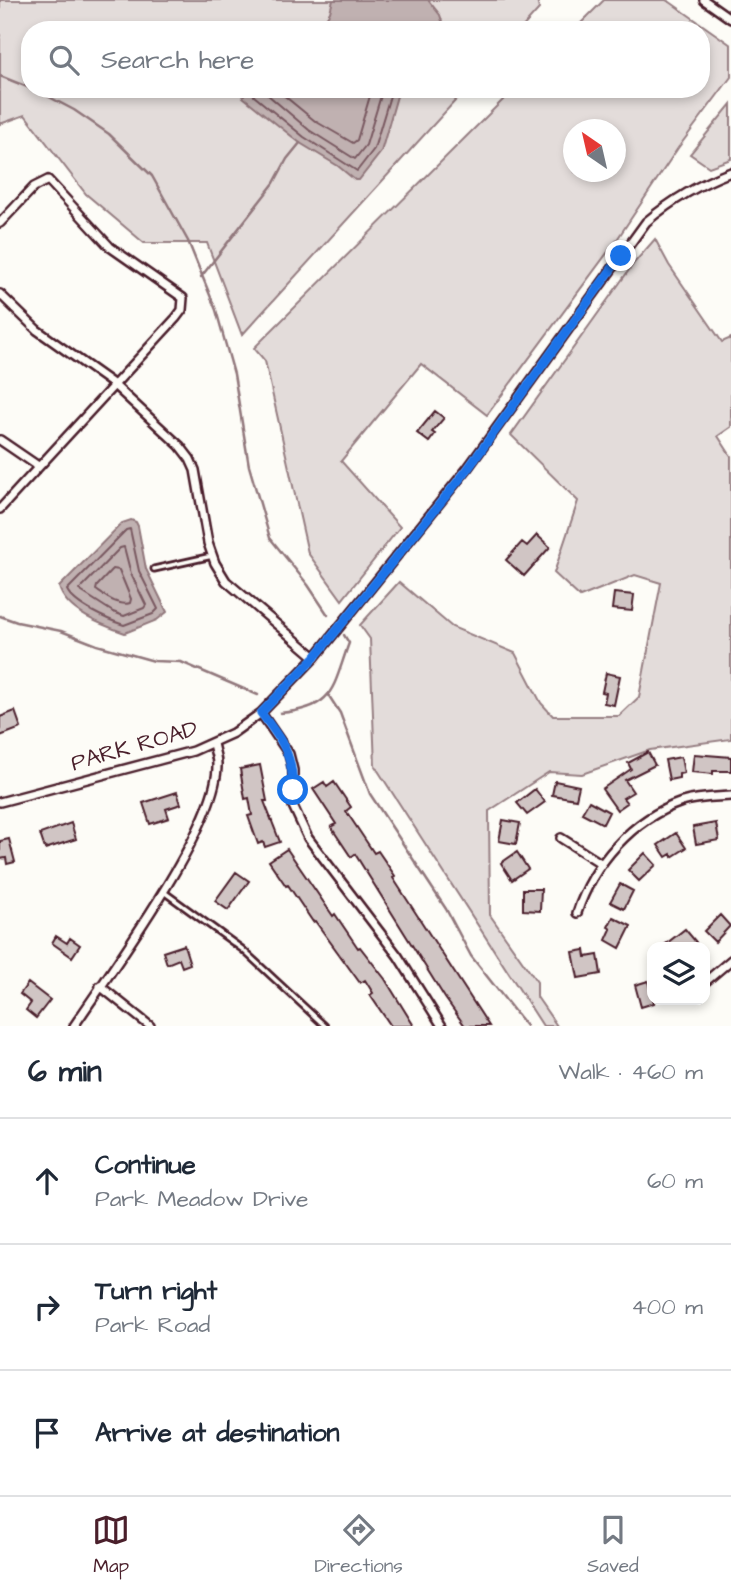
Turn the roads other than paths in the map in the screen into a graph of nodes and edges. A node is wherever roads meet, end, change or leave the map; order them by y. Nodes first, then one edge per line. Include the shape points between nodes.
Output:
1 (704, 0) edge
2 (731, 19) edge
3 (731, 172) edge
4 (0, 223) edge
5 (0, 294) edge
6 (113, 384) junction
7 (0, 440) edge
8 (38, 466) junction
9 (0, 509) edge
10 (212, 556) junction
11 (154, 569) dead end
12 (315, 657) junction
13 (261, 713) junction
14 (213, 743) junction
15 (731, 796) edge
16 (0, 802) edge
17 (561, 838) dead end
18 (601, 864) junction
19 (163, 891) junction
20 (576, 913) dead end
21 (731, 960) edge
22 (710, 978) edge
23 (100, 986) junction
24 (74, 1026) edge
25 (150, 1026) edge
26 (325, 1026) edge
27 (442, 1026) edge

1 - 2 street
3 - 12 street, PARK ROAD via 694,187 646,222 467,470
4 - 6 street via 34,187 48,180 110,247 183,298 176,318
5 - 6 street via 37,330
6 - 8 street
6 - 10 street via 190,459
7 - 8 street
8 - 9 street
10 - 11 lane
10 - 12 street via 226,581
12 - 13 street, PARK ROAD
13 - 14 street, PARK ROAD
13 - 27 street via 289,754 293,806 308,838 398,956
14 - 16 street, PARK ROAD
14 - 19 street via 217,764 211,796
15 - 18 street via 695,799 660,812 639,825
17 - 18 street
18 - 20 street
19 - 23 street
19 - 26 lane via 235,943
21 - 22 street
23 - 24 street
23 - 25 street

